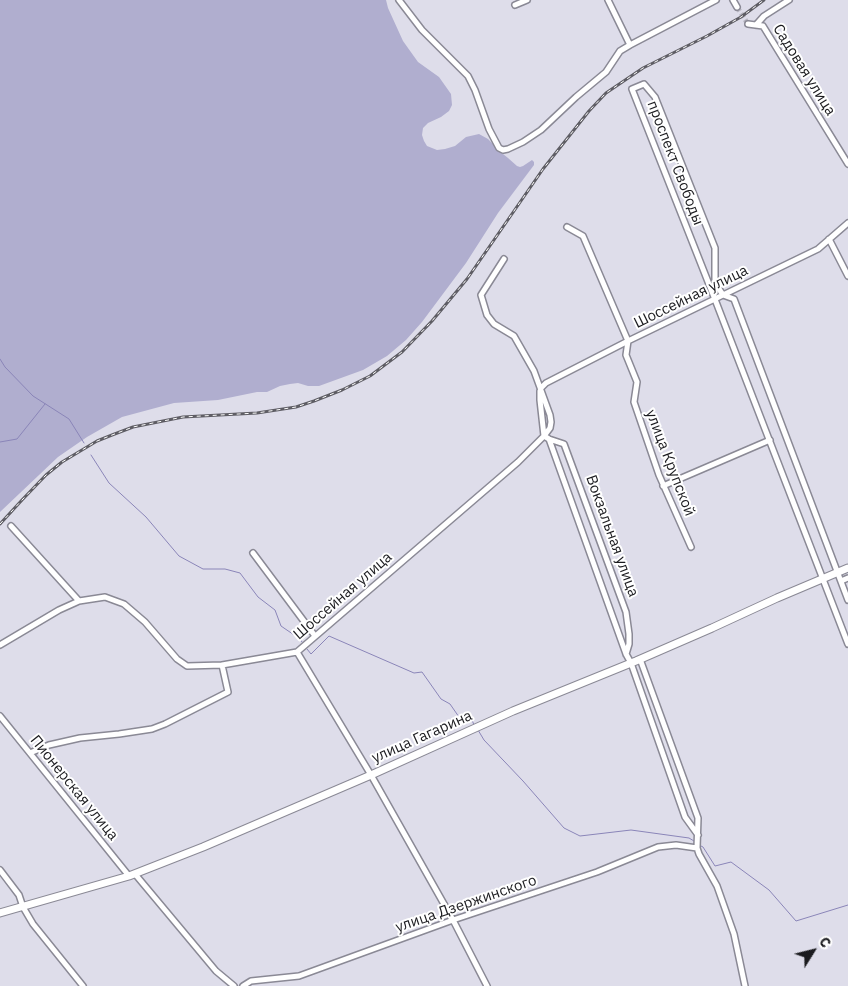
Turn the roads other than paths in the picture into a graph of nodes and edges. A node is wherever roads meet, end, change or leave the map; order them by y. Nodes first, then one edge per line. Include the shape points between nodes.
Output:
1 (399, 0) edge
2 (527, 0) edge
3 (608, 0) edge
4 (716, 0) edge
5 (733, 0) edge
6 (789, 0) edge
7 (515, 5) dead end
8 (737, 7) tunnel mouth
9 (748, 24) dead end
10 (756, 25) junction
11 (630, 44) junction
12 (848, 164) edge
13 (848, 223) edge
14 (567, 227) dead end
15 (830, 239) junction
16 (504, 259) dead end
17 (848, 276) edge
18 (723, 295) junction
19 (715, 299) junction
20 (628, 341) junction
21 (541, 388) junction
22 (547, 437) junction
23 (770, 440) junction
24 (663, 486) junction
25 (11, 526) dead end
26 (691, 547) dead end
27 (253, 553) dead end
28 (848, 568) edge
29 (837, 573) junction
30 (848, 578) edge
31 (823, 579) junction
32 (841, 581) junction
33 (848, 600) edge
34 (79, 601) junction
35 (315, 636) junction
36 (848, 644) edge
37 (0, 645) edge
38 (297, 652) junction
39 (626, 654) junction
40 (640, 659) junction
41 (631, 663) junction
42 (222, 665) junction
43 (0, 716) edge
44 (30, 753) junction
45 (371, 775) junction
46 (698, 835) junction
47 (697, 848) junction
48 (0, 870) edge
49 (132, 875) junction
50 (23, 906) junction
51 (0, 913) edge
52 (453, 920) junction
53 (83, 986) edge
54 (234, 986) edge
55 (243, 986) edge
56 (487, 986) edge
57 (745, 986) edge

1 - 11 street via 422,30 468,76 489,129 503,150 542,130 606,72 620,51
2 - 7 street
3 - 11 street
4 - 11 street
5 - 8 street
6 - 10 street
9 - 10 street, Садовая улица
10 - 12 street, Садовая улица via 763,26
13 - 15 street, Шоссейная улица
14 - 20 street, улица Крупской via 583,236
15 - 17 street
15 - 18 street, Шоссейная улица via 818,250
16 - 21 street via 481,295 494,324 514,336
18 - 19 street, Шоссейная улица
18 - 19 street, проспект Свободы via 714,283 715,248 655,97 644,84 632,89
18 - 29 street, проспект Свободы via 734,298
19 - 20 street, Шоссейная улица
19 - 23 street, проспект Свободы
20 - 21 street, Шоссейная улица
20 - 24 street, улица Крупской via 626,355 637,382 634,402
21 - 22 street via 551,422
22 - 35 street, Шоссейная улица
22 - 39 street, Вокзальная улица
22 - 39 street, Вокзальная улица via 564,444 626,612 629,644
23 - 24 street
23 - 31 street, проспект Свободы
24 - 26 street, улица Крупской
25 - 34 street
27 - 35 street
28 - 29 main road, улица Гагарина
29 - 31 main road, улица Гагарина
29 - 32 street, проспект Свободы
30 - 32 street
31 - 36 street, проспект Свободы
31 - 40 main road, улица Гагарина
32 - 33 street, проспект Свободы
34 - 37 street, Шоссейная улица
34 - 42 street, Шоссейная улица via 105,597 124,604 187,666
35 - 38 street, Шоссейная улица
38 - 42 street, Шоссейная улица
38 - 45 street
39 - 41 street, Вокзальная улица
40 - 41 main road, улица Гагарина
40 - 46 street via 698,818
41 - 45 main road, улица Гагарина via 513,711
41 - 46 street, Вокзальная улица via 685,817
42 - 44 street via 228,692 165,724 152,729 49,744
43 - 44 street, Пионерская улица
44 - 49 street, Пионерская улица
45 - 49 main road, улица Гагарина
45 - 52 street
46 - 47 street
47 - 52 street, улица Дзержинского via 658,847 597,872
47 - 57 street via 717,886 734,934
48 - 50 street
49 - 50 main road, улица Гагарина
49 - 54 street, Пионерская улица via 216,972
50 - 51 main road, улица Гагарина
50 - 53 street via 33,924
52 - 55 street, улица Дзержинского via 299,976 251,981
52 - 56 street

